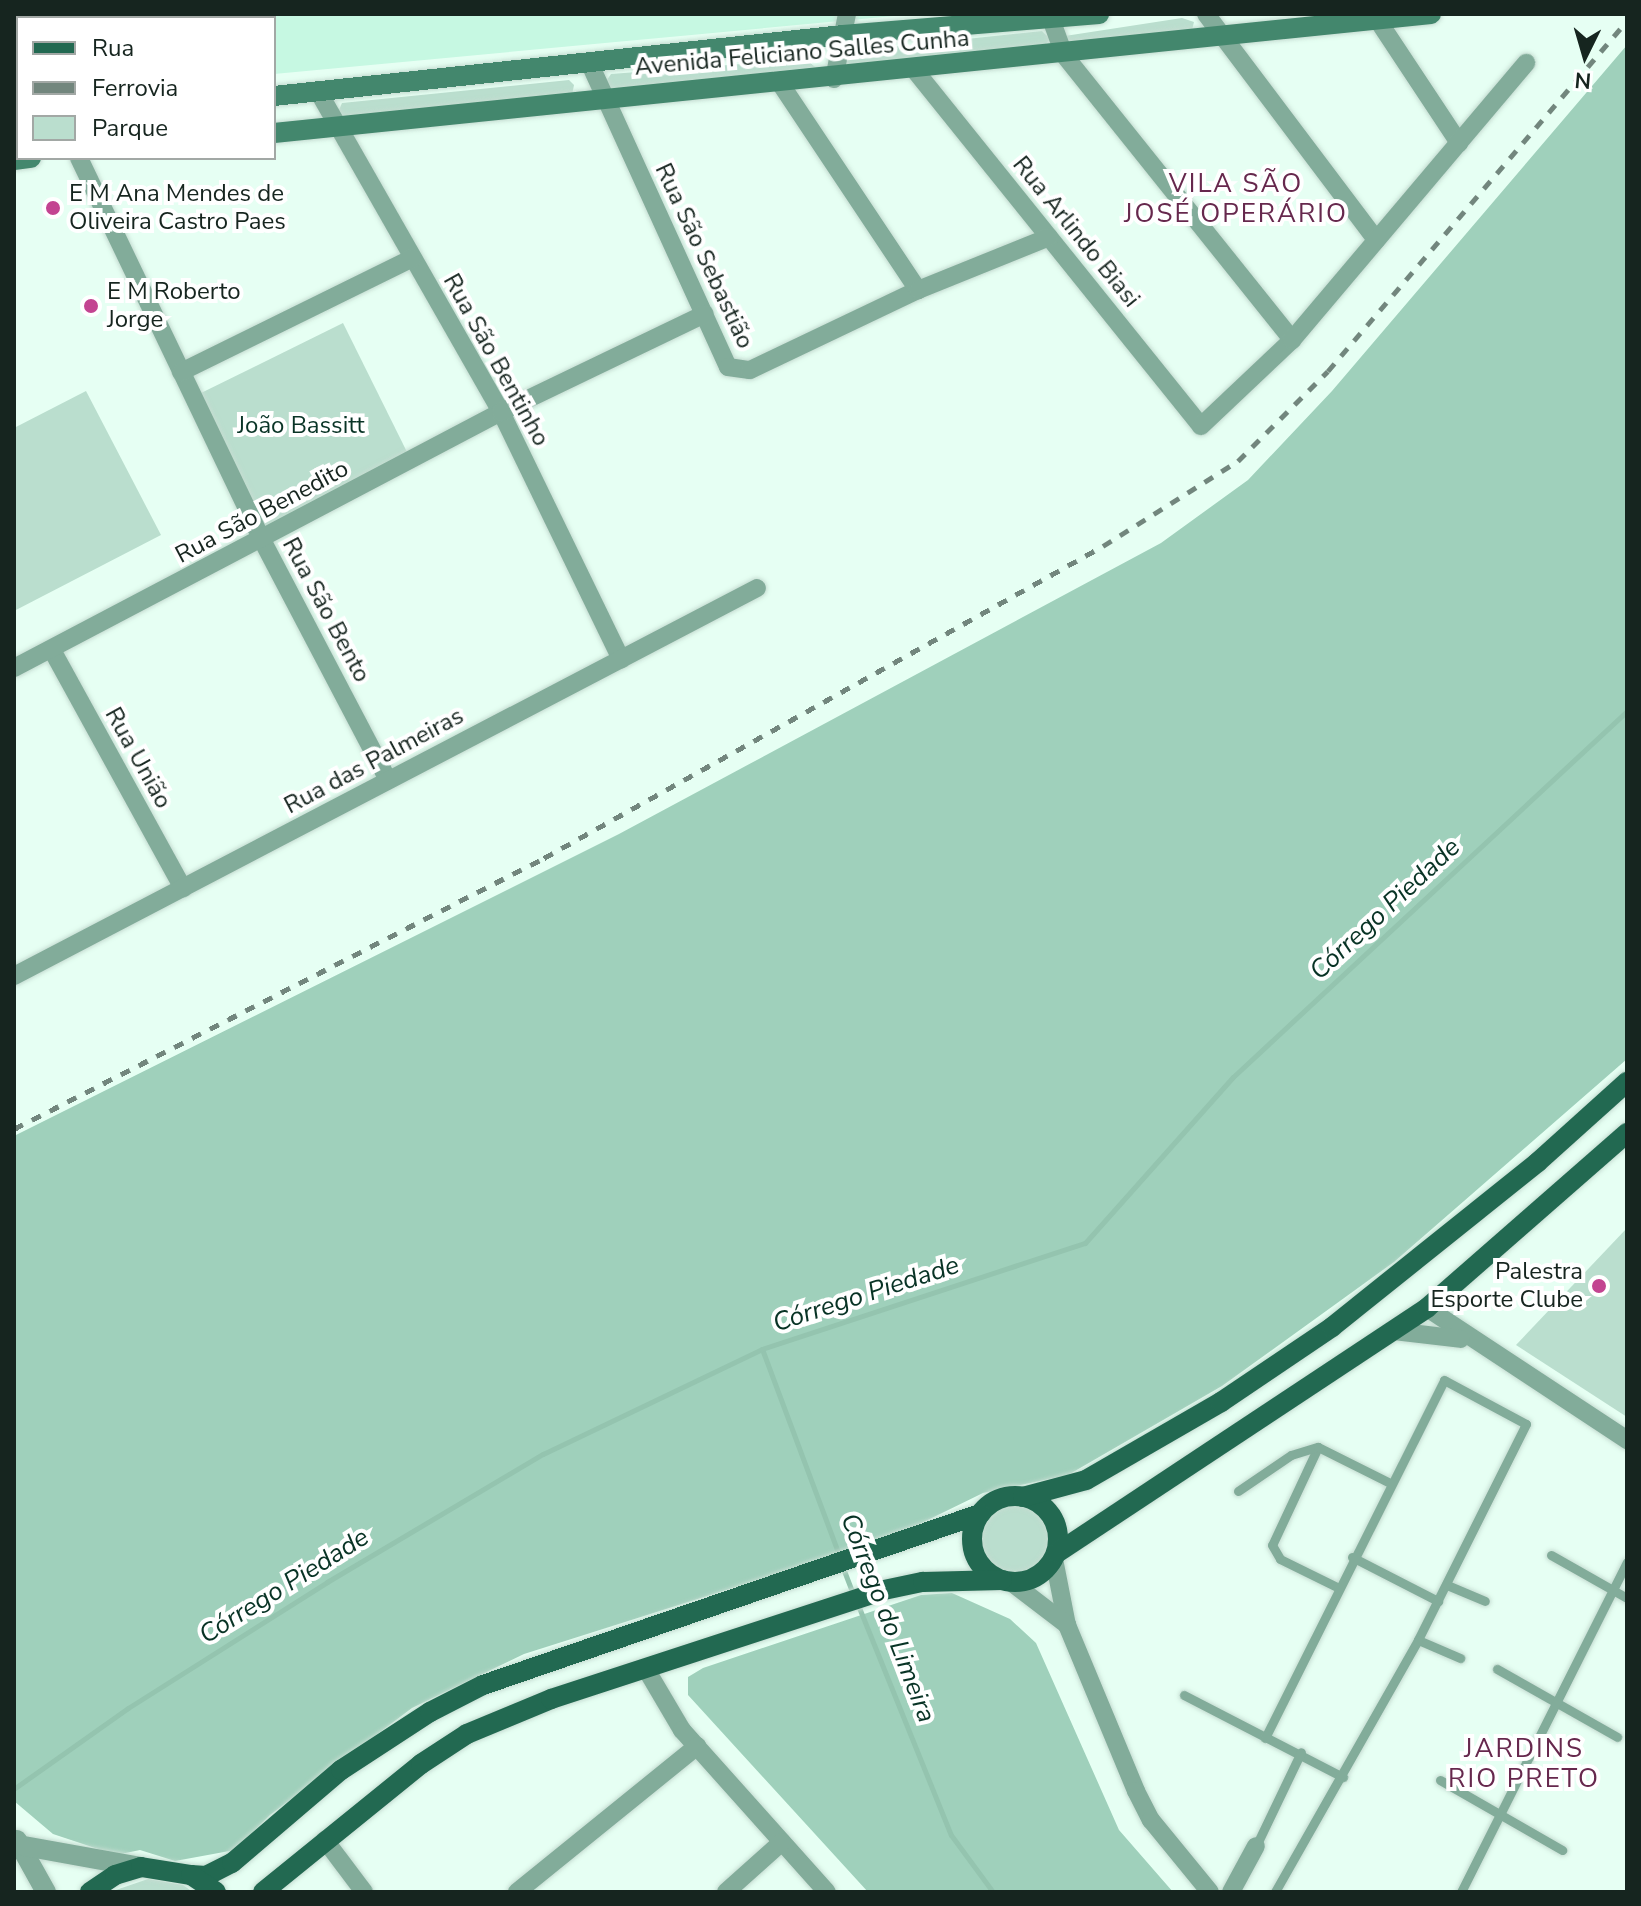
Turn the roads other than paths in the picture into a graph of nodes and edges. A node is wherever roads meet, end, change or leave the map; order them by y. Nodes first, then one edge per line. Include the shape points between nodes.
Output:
1 (847, 14) edge
2 (1099, 14) edge
3 (1206, 14) edge
4 (1431, 14) edge
5 (1051, 19) junction
6 (1377, 19) junction
7 (843, 35) junction
8 (1220, 35) junction
9 (1064, 55) junction
10 (589, 62) junction
11 (1526, 63) dead end
12 (913, 68) junction
13 (834, 79) junction
14 (780, 83) junction
15 (318, 91) junction
16 (276, 96) edge
17 (604, 97) junction
18 (336, 126) junction
19 (276, 133) edge
20 (1459, 143) junction
21 (80, 160) edge
22 (1049, 237) junction
23 (1376, 240) junction
24 (413, 258) junction
25 (918, 290) junction
26 (705, 314) junction
27 (1292, 340) junction
28 (181, 372) junction
29 (501, 412) junction
30 (262, 540) junction
31 (757, 588) dead end
32 (52, 650) junction
33 (621, 659) junction
34 (14, 668) edge
35 (388, 780) junction
36 (183, 888) junction
37 (14, 976) edge
38 (1627, 1082) edge
39 (1627, 1133) edge
40 (1427, 1308) junction
41 (1394, 1331) junction
42 (1475, 1343) junction
43 (1627, 1440) edge
44 (1318, 1447) junction
45 (1390, 1483) junction
46 (1238, 1491) dead end
47 (1023, 1497) junction
48 (980, 1514) junction
49 (1551, 1555) dead end
50 (1056, 1556) junction
51 (1352, 1557) junction
52 (1627, 1562) edge
53 (1006, 1581) junction
54 (1447, 1585) junction
55 (1337, 1587) junction
56 (1613, 1590) junction
57 (1627, 1598) edge
58 (1438, 1601) junction
59 (1485, 1601) dead end
60 (1067, 1625) junction
61 (1418, 1640) junction
62 (1460, 1658) dead end
63 (646, 1669) junction
64 (1497, 1669) dead end
65 (1184, 1695) dead end
66 (1556, 1702) junction
67 (1617, 1737) dead end
68 (1265, 1738) junction
69 (697, 1746) junction
70 (1301, 1752) junction
71 (1343, 1777) junction
72 (1440, 1780) dead end
73 (1500, 1814) junction
74 (325, 1840) junction
75 (19, 1842) edge
76 (782, 1842) junction
77 (1256, 1846) joint
78 (1562, 1850) dead end
79 (141, 1867) junction
80 (191, 1875) junction
81 (46, 1892) edge
82 (90, 1892) edge
83 (216, 1892) edge
84 (263, 1892) edge
85 (364, 1892) edge
86 (517, 1892) edge
87 (726, 1892) edge
88 (827, 1892) edge
89 (1210, 1892) edge
90 (1231, 1892) edge
91 (1275, 1892) edge
92 (1461, 1892) edge

1 - 7 street
2 - 5 main road, Avenida Feliciano Salles Cunha
3 - 8 street
4 - 6 main road, Avenida Feliciano Salles Cunha
5 - 7 main road, Avenida Feliciano Salles Cunha
5 - 9 street
6 - 8 main road, Avenida Feliciano Salles Cunha
6 - 20 street
7 - 10 main road, Avenida Feliciano Salles Cunha
7 - 13 street
8 - 9 main road, Avenida Feliciano Salles Cunha
8 - 23 street
9 - 12 main road, Avenida Feliciano Salles Cunha
9 - 27 street
10 - 15 main road, Avenida Feliciano Salles Cunha
10 - 17 street, Rua São Sebastião
11 - 20 street
12 - 13 main road, Avenida Feliciano Salles Cunha
12 - 22 street, Rua Arlindo Biasi
13 - 14 main road, Avenida Feliciano Salles Cunha
14 - 17 main road, Avenida Feliciano Salles Cunha
14 - 25 street
15 - 16 main road, Avenida Feliciano Salles Cunha
15 - 18 street, Rua São Bentinho
17 - 18 main road, Avenida Feliciano Salles Cunha
17 - 26 street, Rua São Sebastião
18 - 19 main road, Avenida Feliciano Salles Cunha
18 - 24 street, Rua São Bentinho
20 - 23 street
21 - 28 street, Rua São Bento
22 - 25 street
22 - 27 street, Rua Arlindo Biasi via 1201,426
23 - 27 street
24 - 28 street
24 - 29 street, Rua São Bentinho
25 - 26 street, Rua São Sebastião via 738,371 720,358
26 - 29 street, Rua São Benedito
28 - 30 street, Rua São Bento
29 - 30 street, Rua São Benedito
29 - 33 street, Rua São Bentinho
30 - 32 street, Rua São Benedito
30 - 35 street, Rua São Bento
31 - 33 street, Rua das Palmeiras
32 - 34 street, Rua São Benedito
32 - 36 street, Rua União
33 - 35 street, Rua das Palmeiras
35 - 36 street, Rua das Palmeiras
36 - 37 street, Rua das Palmeiras
38 - 47 main road via 1517,1179 1332,1327 1221,1402 1086,1480
39 - 40 main road
40 - 41 main road
40 - 42 street
41 - 42 street via 1437,1332
41 - 50 main road
42 - 43 street
44 - 45 lane
44 - 46 lane via 1291,1455
44 - 55 lane via 1272,1545 1280,1559
45 - 51 lane
45 - 54 lane via 1444,1380 1526,1424
47 - 48 main road via 992,1503
47 - 50 main road via 1048,1511 1059,1538
48 - 53 main road via 973,1528 977,1560
48 - 80 main road via 483,1685 430,1712 341,1770 232,1863 206,1876
49 - 56 lane
50 - 53 main road via 1036,1577
50 - 60 street
51 - 55 lane
51 - 58 lane
52 - 56 lane
53 - 60 street
53 - 63 main road via 923,1582 884,1590
54 - 58 lane
54 - 59 lane
55 - 68 lane
56 - 57 lane
56 - 66 lane
58 - 61 lane
60 - 89 street via 1151,1820
61 - 62 lane
61 - 71 lane
63 - 69 street
63 - 74 main road via 551,1699 467,1734
64 - 66 lane
65 - 68 lane
66 - 67 lane
66 - 73 lane
68 - 70 lane
69 - 76 street
69 - 86 street
70 - 71 lane
70 - 77 lane
71 - 91 lane
72 - 73 lane
73 - 78 lane
73 - 92 lane
74 - 84 main road
74 - 85 street
75 - 79 street
75 - 81 street
76 - 87 street
76 - 88 street
77 - 90 street
79 - 80 main road
79 - 82 main road via 115,1875
80 - 83 main road

